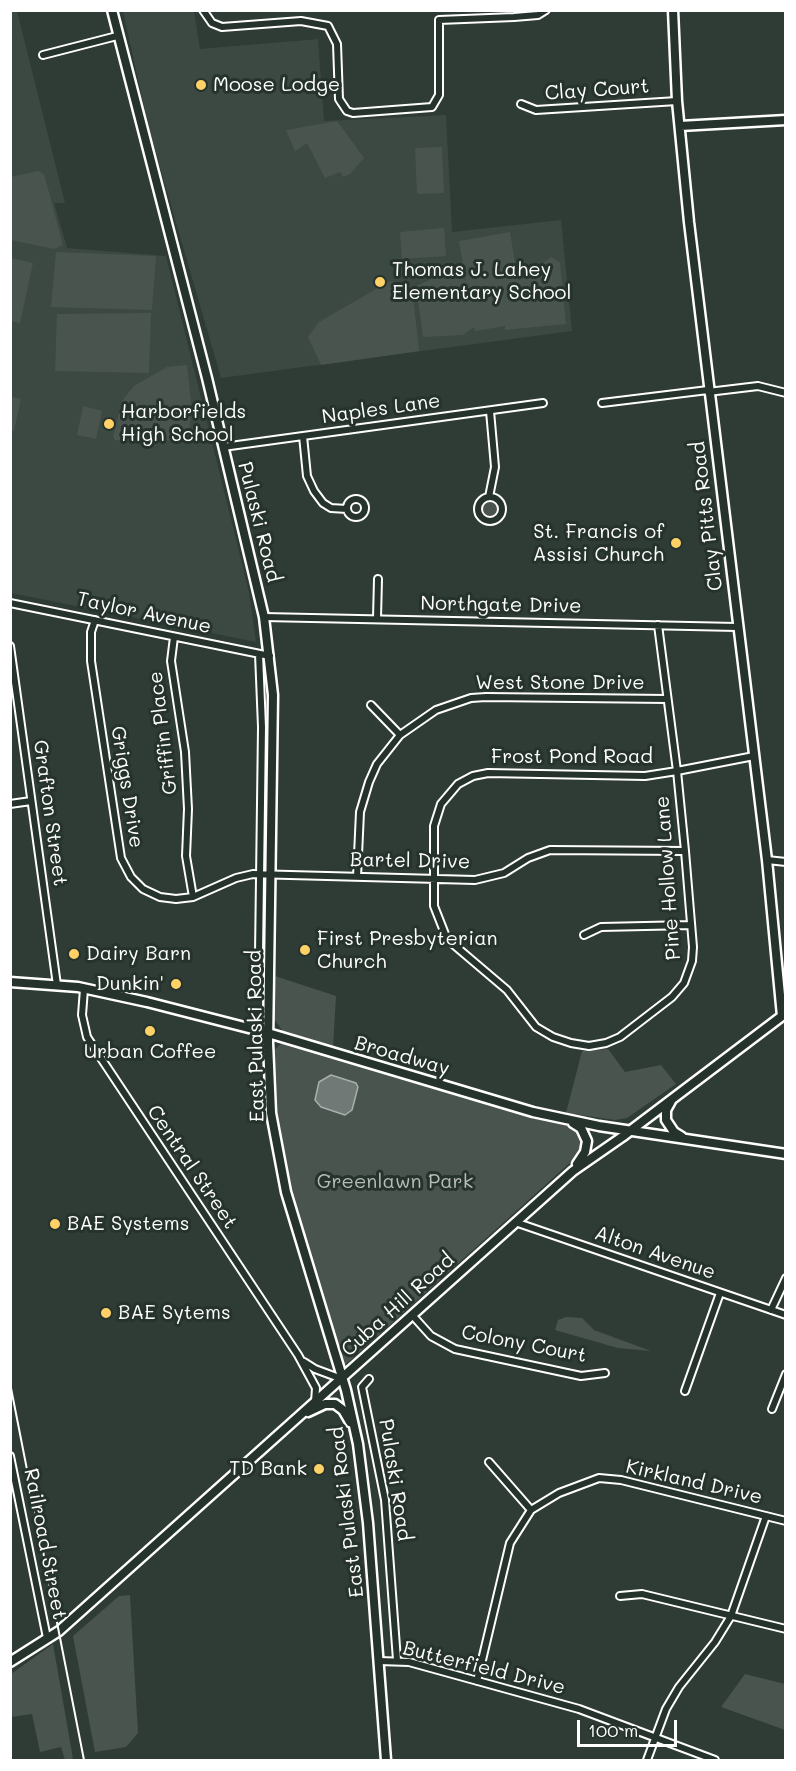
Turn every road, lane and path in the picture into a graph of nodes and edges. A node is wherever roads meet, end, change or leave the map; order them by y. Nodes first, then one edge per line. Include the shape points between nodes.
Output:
1 (112, 10) edge
2 (203, 10) edge
3 (546, 10) edge
4 (673, 10) edge
5 (117, 36) junction
6 (43, 55) dead end
7 (677, 101) junction
8 (521, 104) dead end
9 (786, 120) edge
10 (680, 126) junction
11 (708, 391) junction
12 (786, 393) edge
13 (543, 403) dead end
14 (602, 403) dead end
15 (490, 411) junction
16 (303, 436) junction
17 (223, 447) junction
18 (489, 497) junction
19 (347, 509) dead end
20 (378, 579) dead end
21 (10, 603) edge
22 (264, 617) junction
23 (377, 618) junction
24 (95, 620) junction
25 (658, 625) junction
26 (737, 627) junction
27 (174, 637) junction
28 (10, 646) edge
29 (259, 654) junction
30 (270, 656) junction
31 (667, 699) junction
32 (371, 705) dead end
33 (400, 735) junction
34 (754, 756) junction
35 (677, 771) junction
36 (31, 801) junction
37 (10, 804) edge
38 (686, 851) junction
39 (767, 860) junction
40 (786, 862) edge
41 (259, 875) junction
42 (272, 875) junction
43 (357, 877) junction
44 (432, 879) junction
45 (193, 897) junction
46 (690, 925) junction
47 (584, 935) dead end
48 (259, 954) dead end
49 (10, 982) edge
50 (57, 985) junction
51 (84, 989) junction
52 (784, 1015) edge
53 (268, 1033) junction
54 (673, 1099) junction
55 (559, 1117) junction
56 (630, 1131) junction
57 (688, 1139) junction
58 (786, 1154) edge
59 (573, 1171) junction
60 (515, 1222) junction
61 (786, 1278) edge
62 (720, 1293) junction
63 (771, 1310) junction
64 (786, 1315) edge
65 (412, 1316) junction
66 (298, 1355) junction
67 (605, 1372) dead end
68 (786, 1374) edge
69 (342, 1379) junction
70 (369, 1379) dead end
71 (685, 1391) dead end
72 (314, 1404) junction
73 (772, 1409) dead end
74 (302, 1415) junction
75 (358, 1444) junction
76 (10, 1456) edge
77 (489, 1462) dead end
78 (12, 1473) edge
79 (531, 1510) junction
80 (766, 1516) junction
81 (786, 1521) edge
82 (620, 1596) dead end
83 (731, 1616) junction
84 (786, 1629) edge
85 (47, 1638) junction
86 (397, 1660) junction
87 (379, 1661) junction
88 (10, 1662) edge
89 (477, 1681) junction
90 (655, 1738) junction
91 (386, 1761) edge
92 (646, 1761) edge
93 (715, 1761) edge

1 - 5 main road, Pulaski Road
2 - 3 street via 212,23 222,27 301,21 328,26 337,44 339,99 352,113 432,107 439,95 439,20 538,15
4 - 7 main road, Clay Pitts Road
5 - 6 street
5 - 17 main road, Pulaski Road
7 - 8 street, Clay Court via 536,110
7 - 10 main road, Clay Pitts Road
9 - 10 main road
10 - 11 main road, Clay Pitts Road
11 - 12 street via 758,386
11 - 14 street
11 - 26 main road, Clay Pitts Road
13 - 15 street, Naples Lane
15 - 16 street, Naples Lane
15 - 18 street via 495,467
16 - 17 street, Naples Lane
16 - 19 street via 307,476 314,491 331,508
17 - 22 main road, Pulaski Road
18 - 18 street via 482,500 477,511 484,521 492,522 499,518 502,506
20 - 23 street
21 - 24 street, Taylor Avenue
22 - 23 street, Northgate Drive
22 - 30 main road, Pulaski Road
23 - 25 street, Northgate Drive
24 - 27 street, Taylor Avenue
24 - 45 street, Griggs Drive via 91,632 92,661 121,858 143,889 160,897
25 - 26 street, Northgate Drive
25 - 31 street, Pine Hollow Lane
26 - 34 main road, Clay Pitts Road
27 - 29 street, Taylor Avenue
27 - 45 street, Griffin Place via 172,678 185,752 186,856
28 - 36 street, Grafton Street
29 - 30 street, Taylor Avenue
29 - 41 street
30 - 42 main road, Pulaski Road
31 - 33 street, West Stone Drive via 471,698 436,710
31 - 35 street, Pine Hollow Lane
32 - 33 street
33 - 43 street, West Stone Drive via 377,764 364,796 358,829
34 - 35 street, Frost Pond Road
34 - 39 main road, Clay Pitts Road
35 - 38 street, Pine Hollow Lane
35 - 44 street, Frost Pond Road via 645,776 505,772 473,776 448,794 436,814
36 - 37 street
36 - 50 street, Grafton Street
38 - 44 street, Bartel Drive via 550,850 491,877
38 - 46 street, Pine Hollow Lane
39 - 40 street
39 - 52 main road, Clay Pitts Road
41 - 42 street, Griggs Drive
41 - 45 street, Griggs Drive via 236,878
41 - 48 street
42 - 43 street, Bartel Drive
42 - 53 main road, East Pulaski Road
43 - 44 street, Bartel Drive
44 - 46 street, Pine Hollow Lane via 437,919 454,948 507,990 536,1027 553,1037 589,1046 620,1037 684,983 692,961
46 - 47 street via 601,927
49 - 50 main road, Broadway
50 - 51 main road, Broadway
51 - 53 main road, Broadway
51 - 66 street, Central Street via 83,1022 92,1046
52 - 54 main road, Cuba Hill Road
53 - 55 main road, Broadway
53 - 69 main road, East Pulaski Road via 269,1091 278,1157
54 - 56 main road, Cuba Hill Road
54 - 57 main road via 666,1110 666,1120 674,1132
55 - 56 main road, Broadway
55 - 59 main road via 578,1126 586,1136 585,1152
56 - 57 main road, Broadway
56 - 59 main road, Cuba Hill Road
57 - 58 main road, Broadway
59 - 60 main road, Cuba Hill Road
60 - 62 street, Alton Avenue
60 - 65 main road, Cuba Hill Road
61 - 63 street
62 - 63 street, Alton Avenue
62 - 71 street
63 - 64 street, Alton Avenue
65 - 67 street, Colony Court via 431,1336 455,1349 581,1376
65 - 69 main road, Cuba Hill Road
66 - 69 street, Central Street via 315,1370
66 - 72 street, Central Street via 316,1388
68 - 73 street
69 - 72 main road, Cuba Hill Road
69 - 75 main road, East Pulaski Road
70 - 86 street, Pulaski Road via 362,1387 386,1500
72 - 74 main road, Cuba Hill Road
74 - 75 main road via 325,1404 335,1404 348,1417
74 - 85 main road, Cuba Hill Road
75 - 87 main road, East Pulaski Road via 368,1515
76 - 78 street, Railroad Street
77 - 79 street
78 - 85 street, Railroad Street
79 - 80 street, Kirkland Drive via 559,1492 599,1478 647,1485
79 - 89 street, Kirkland Drive via 510,1543
80 - 81 street, Kirkland Drive
80 - 83 street
82 - 83 street via 642,1594
83 - 84 street
83 - 90 street via 679,1687
85 - 88 main road, Cuba Hill Road
86 - 87 street, Butterfield Drive
86 - 89 street, Butterfield Drive
87 - 91 main road, East Pulaski Road
89 - 90 street, Butterfield Drive via 579,1709
90 - 92 street
90 - 93 street, Butterfield Drive

